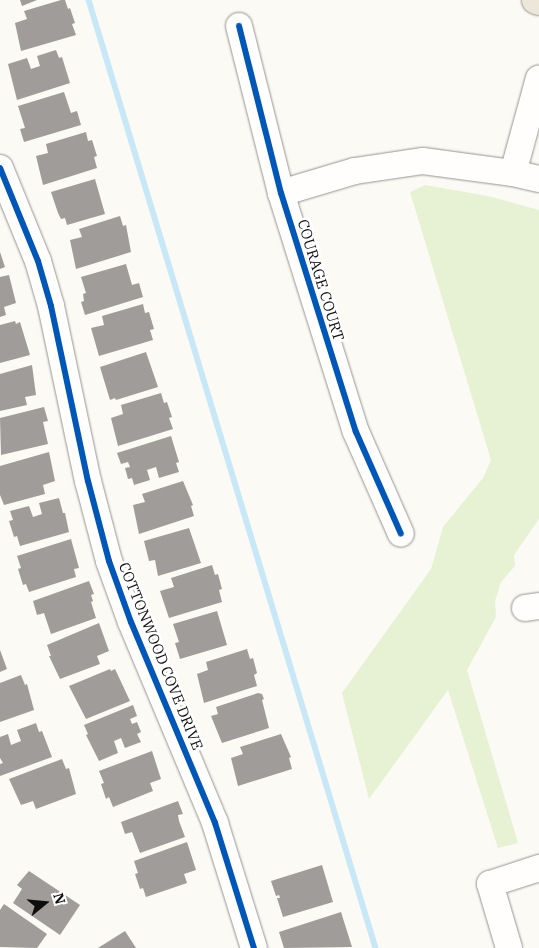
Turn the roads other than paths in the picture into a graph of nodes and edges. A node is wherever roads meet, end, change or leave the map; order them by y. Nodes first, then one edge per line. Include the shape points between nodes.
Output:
1 (239, 26) dead end
2 (539, 78) edge
3 (0, 168) edge
4 (531, 172) edge
5 (281, 193) junction
6 (401, 534) dead end
7 (539, 868) edge
8 (254, 948) edge
9 (510, 948) edge

1 - 5 street, COURAGE COURT
2 - 4 street
3 - 8 street, COTTONWOOD COVE DRIVE via 38,261 51,306 88,481 110,561 131,622 215,824
4 - 5 street via 423,161 355,171
5 - 6 street, COURAGE COURT via 356,432
7 - 9 street via 490,884

